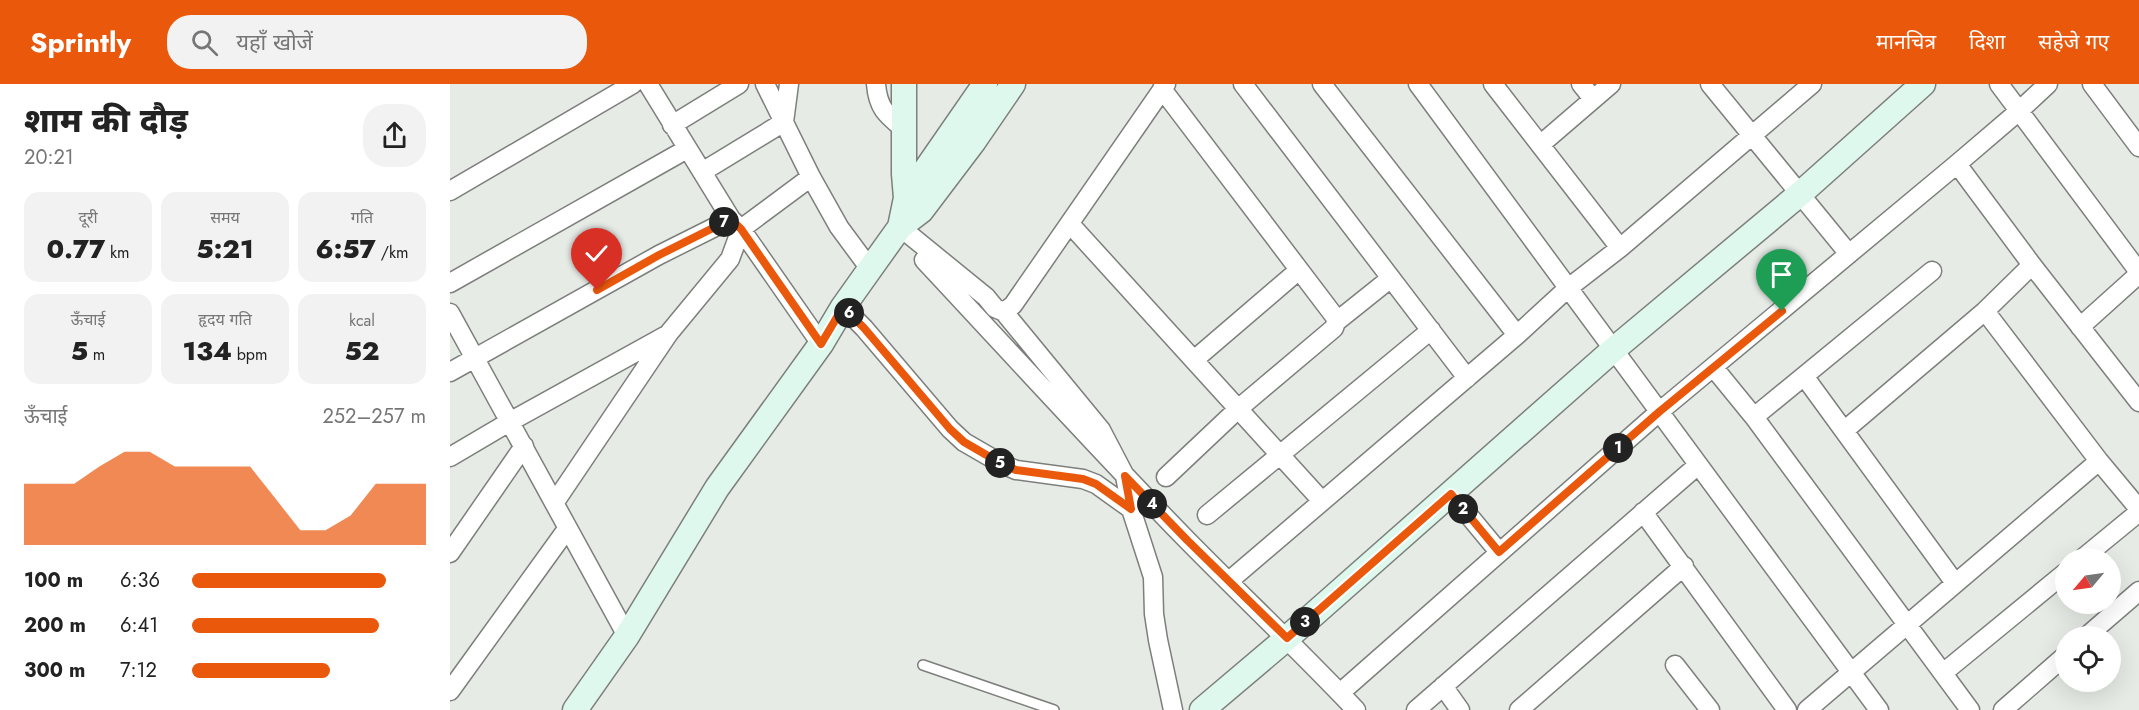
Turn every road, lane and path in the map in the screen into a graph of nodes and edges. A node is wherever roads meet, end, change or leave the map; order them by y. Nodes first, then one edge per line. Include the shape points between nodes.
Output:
1 (633, 84) edge
2 (648, 84) edge
3 (739, 84) edge
4 (765, 84) edge
5 (789, 84) edge
6 (876, 84) edge
7 (904, 84) edge
8 (920, 84) edge
9 (985, 84) edge
10 (1013, 84) edge
11 (1243, 84) edge
12 (1322, 84) edge
13 (1418, 84) edge
14 (1493, 84) edge
15 (1581, 84) edge
16 (1611, 84) edge
17 (1710, 84) edge
18 (1812, 84) edge
19 (1923, 84) edge
20 (1999, 84) edge
21 (2048, 84) edge
22 (2092, 84) edge
23 (1164, 87) edge
24 (1593, 99) junction
25 (2019, 111) junction
26 (784, 122) junction
27 (672, 125) junction
28 (905, 130) junction
29 (1753, 134) junction
30 (1540, 145) junction
31 (2139, 147) edge
32 (687, 149) junction
33 (1957, 164) junction
34 (702, 172) junction
35 (811, 177) junction
36 (450, 191) edge
37 (1801, 193) junction
38 (914, 205) junction
39 (736, 224) junction
40 (1070, 224) junction
41 (900, 227) junction
42 (1620, 248) junction
43 (1849, 254) junction
44 (924, 260) dead end
45 (2032, 266) junction
46 (870, 269) junction
47 (1299, 270) junction
48 (1932, 271) dead end
49 (2139, 273) edge
50 (1391, 278) junction
51 (450, 283) edge
52 (1568, 289) junction
53 (843, 307) junction
54 (1985, 311) junction
55 (1004, 312) junction
56 (450, 313) edge
57 (1336, 322) junction
58 (2080, 327) junction
59 (1431, 330) junction
60 (669, 333) junction
61 (1517, 335) junction
62 (821, 344) junction
63 (1614, 351) junction
64 (475, 359) junction
65 (1194, 360) junction
66 (1714, 368) junction
67 (450, 372) edge
68 (1804, 376) junction
69 (1467, 378) junction
70 (2139, 402) edge
71 (1238, 409) junction
72 (1659, 412) junction
73 (1754, 417) junction
74 (511, 421) junction
75 (1845, 430) junction
76 (524, 446) junction
77 (1281, 456) junction
78 (450, 457) edge
79 (2099, 461) junction
80 (1698, 465) junction
81 (1125, 476) junction
82 (1166, 477) dead end
83 (1451, 494) junction
84 (1322, 501) junction
85 (555, 502) junction
86 (1131, 509) junction
87 (2139, 510) edge
88 (1643, 512) junction
89 (1207, 515) dead end
90 (567, 529) junction
91 (2095, 548) edge
92 (1499, 552) junction
93 (450, 553) edge
94 (1684, 566) junction
95 (1229, 581) junction
96 (2055, 581) edge
97 (1955, 583) junction
98 (2139, 591) edge
99 (1907, 624) junction
100 (2099, 626) edge
101 (627, 636) junction
102 (1287, 638) junction
103 (923, 665) dead end
104 (1675, 665) dead end
105 (2055, 665) edge
106 (1851, 672) junction
107 (1943, 673) junction
108 (1443, 686) junction
109 (450, 691) edge
110 (1340, 693) junction
111 (575, 710) edge
112 (1054, 710) edge
113 (1173, 710) edge
114 (1203, 710) edge
115 (1356, 710) edge
116 (1416, 710) edge
117 (1460, 710) edge
118 (1519, 710) edge
119 (1710, 710) edge
120 (1788, 710) edge
121 (1807, 710) edge
122 (1879, 710) edge
123 (1970, 710) edge
124 (2003, 710) edge

1 - 36 street
2 - 27 street
3 - 27 street
4 - 26 street
5 - 26 street
6 - 28 street via 885,113
7 - 28 street
8 - 28 street
9 - 38 street
10 - 38 street via 974,141
11 - 50 street
12 - 61 street
13 - 52 street
14 - 30 street
15 - 24 street
16 - 24 street
17 - 29 street
18 - 29 street
19 - 37 street
20 - 25 street
21 - 25 street
22 - 31 street
23 - 40 street
23 - 47 street
24 - 30 street
25 - 33 street
25 - 49 street
26 - 34 street
26 - 35 street
27 - 32 street
28 - 38 street via 904,174
29 - 37 street
29 - 42 street
30 - 42 street
32 - 34 street
32 - 51 street
33 - 43 street
33 - 45 street
34 - 39 street
35 - 39 street
35 - 46 street via 839,227
37 - 43 street
37 - 63 street
38 - 41 street
39 - 60 street via 730,259
39 - 62 street
39 - 64 street via 659,255
40 - 55 street
40 - 65 street
41 - 46 street
41 - 55 street
42 - 52 street
43 - 66 street
44 - 81 street
45 - 54 street
45 - 58 street
46 - 53 street
47 - 57 street
47 - 65 street
48 - 68 street
49 - 58 street
50 - 57 street
50 - 59 street
52 - 61 street
52 - 63 street
53 - 62 street
53 - 86 street via 964,442 1016,470 1096,484
54 - 75 street
54 - 79 street
55 - 81 street via 1101,430
56 - 64 street
57 - 71 street via 1334,328
58 - 70 street
59 - 69 street
59 - 77 street
60 - 74 street
60 - 85 street
61 - 69 street
62 - 101 street via 717,488
63 - 72 street
63 - 83 street
64 - 67 street
64 - 74 street
65 - 71 street
66 - 72 street
66 - 73 street
68 - 73 street
68 - 75 street
69 - 84 street
71 - 77 street
71 - 82 street
72 - 80 street
72 - 92 street
73 - 99 street
74 - 76 street
74 - 78 street
75 - 97 street
76 - 85 street
76 - 93 street
77 - 84 street
77 - 89 street
79 - 87 street
79 - 97 street
80 - 88 street
80 - 106 street
81 - 86 street
81 - 95 street
83 - 92 street
83 - 102 street
84 - 95 street
85 - 90 street
86 - 113 street via 1153,577 1154,614
87 - 91 street
88 - 94 street
88 - 108 street
90 - 101 street
90 - 109 street
92 - 110 street
94 - 118 street
94 - 120 street
95 - 102 street
96 - 107 street
97 - 99 street
98 - 100 street
99 - 106 street
99 - 107 street
101 - 111 street
102 - 110 street
102 - 114 street
103 - 112 lane
104 - 119 street
105 - 124 street
106 - 121 street
106 - 122 street
107 - 123 street
108 - 116 street
108 - 117 street
110 - 115 street

